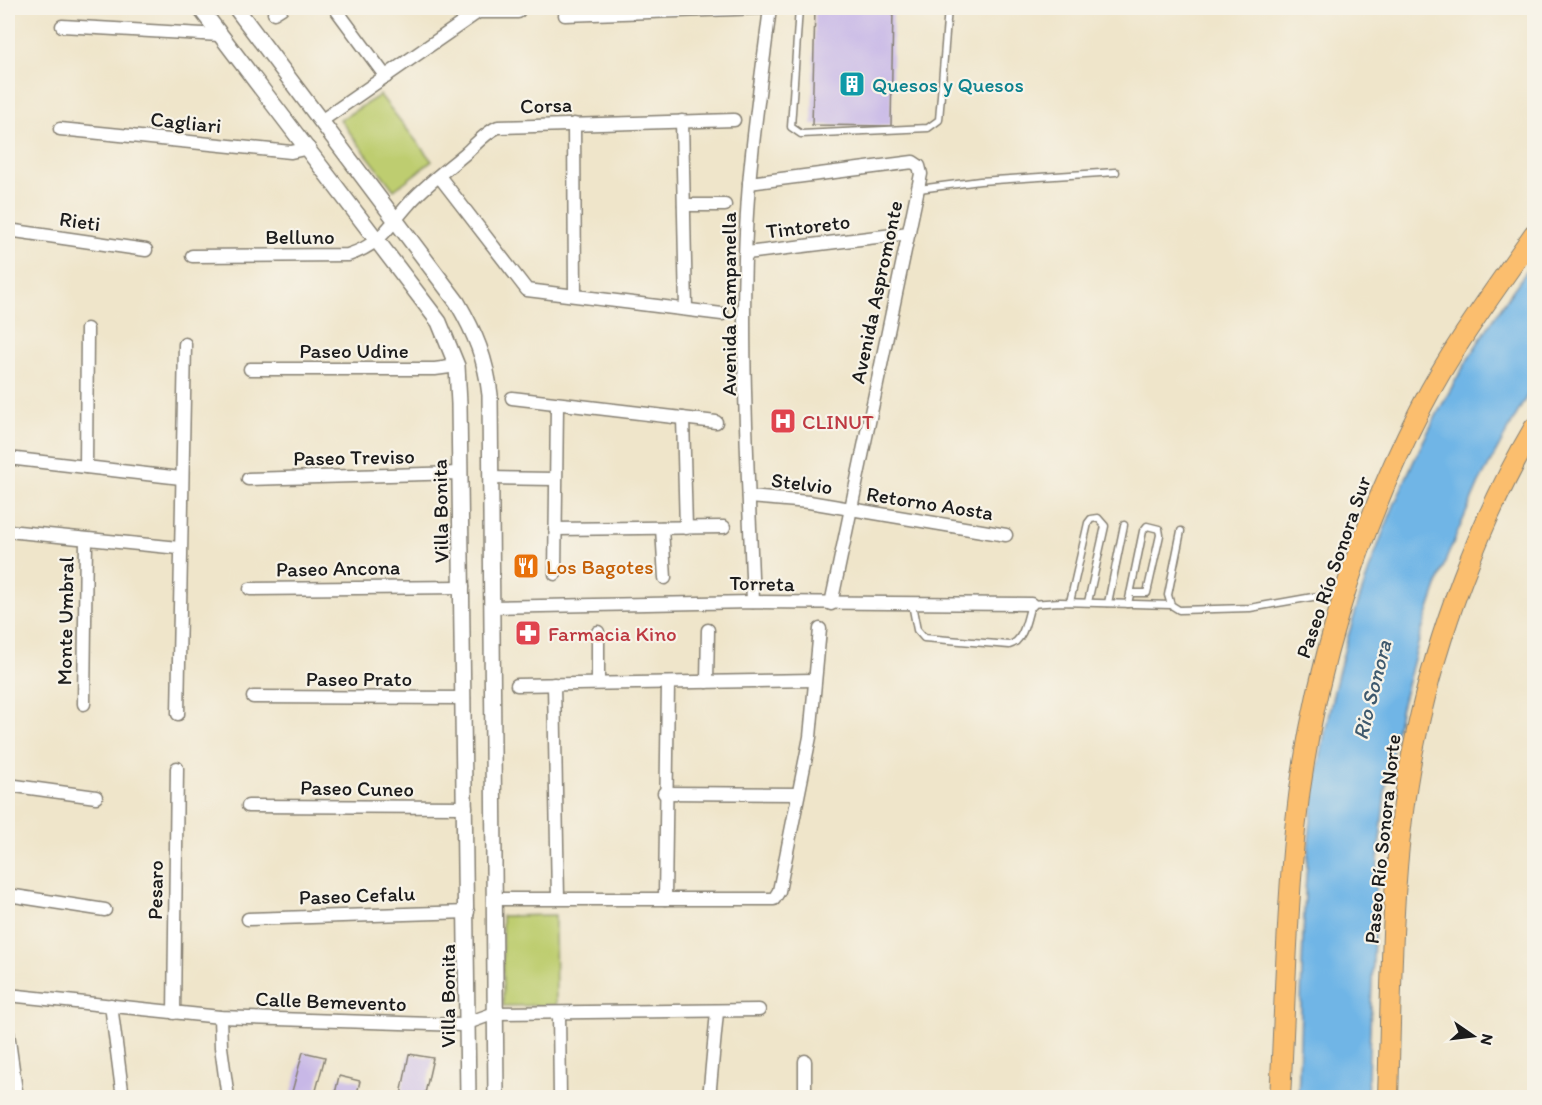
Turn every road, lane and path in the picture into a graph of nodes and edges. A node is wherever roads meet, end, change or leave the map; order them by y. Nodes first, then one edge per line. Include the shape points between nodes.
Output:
1 (200, 8) edge
2 (236, 8) edge
3 (335, 8) edge
4 (762, 8) edge
5 (770, 8) edge
6 (799, 8) edge
7 (948, 8) edge
8 (698, 9) edge
9 (478, 10) edge
10 (596, 11) edge
11 (518, 12) dead end
12 (565, 15) dead end
13 (62, 26) dead end
14 (220, 35) junction
15 (386, 77) junction
16 (321, 120) junction
17 (734, 120) dead end
18 (682, 121) junction
19 (574, 124) junction
20 (60, 129) dead end
21 (309, 148) junction
22 (1116, 172) dead end
23 (439, 176) junction
24 (749, 183) junction
25 (918, 189) junction
26 (684, 205) junction
27 (725, 205) dead end
28 (397, 221) junction
29 (8, 230) edge
30 (909, 233) junction
31 (1534, 234) edge
32 (377, 242) junction
33 (146, 250) dead end
34 (747, 253) junction
35 (192, 256) dead end
36 (575, 295) junction
37 (686, 309) junction
38 (722, 314) dead end
39 (87, 329) dead end
40 (185, 344) dead end
41 (457, 366) junction
42 (250, 369) dead end
43 (512, 398) dead end
44 (557, 405) junction
45 (683, 418) junction
46 (716, 422) dead end
47 (1534, 428) edge
48 (8, 458) edge
49 (86, 467) junction
50 (460, 474) junction
51 (181, 478) junction
52 (491, 478) junction
53 (248, 479) dead end
54 (555, 479) junction
55 (749, 497) junction
56 (849, 509) junction
57 (1124, 525) dead end
58 (724, 527) dead end
59 (662, 528) junction
60 (686, 528) junction
61 (555, 529) junction
62 (8, 531) edge
63 (1181, 531) dead end
64 (1006, 535) dead end
65 (86, 539) junction
66 (179, 548) junction
67 (555, 574) dead end
68 (665, 578) dead end
69 (463, 587) junction
70 (250, 588) dead end
71 (1346, 591) junction
72 (1130, 593) junction
73 (753, 602) junction
74 (1070, 602) junction
75 (1088, 603) junction
76 (1108, 603) junction
77 (831, 604) junction
78 (912, 604) junction
79 (1031, 604) junction
80 (1128, 604) junction
81 (1171, 605) junction
82 (492, 607) junction
83 (820, 629) dead end
84 (708, 630) dead end
85 (598, 632) dead end
86 (814, 680) junction
87 (707, 682) junction
88 (598, 683) junction
89 (554, 684) junction
90 (668, 684) junction
91 (517, 685) dead end
92 (254, 697) dead end
93 (464, 698) junction
94 (84, 704) dead end
95 (177, 714) dead end
96 (177, 768) dead end
97 (8, 785) edge
98 (664, 793) junction
99 (798, 794) junction
100 (96, 797) dead end
101 (248, 806) dead end
102 (466, 807) junction
103 (8, 895) edge
104 (558, 898) junction
105 (496, 899) junction
106 (665, 899) junction
107 (105, 910) dead end
108 (468, 912) junction
109 (248, 919) dead end
110 (8, 995) edge
111 (111, 1005) junction
112 (759, 1010) dead end
113 (717, 1012) junction
114 (174, 1013) junction
115 (495, 1013) junction
116 (559, 1013) junction
117 (220, 1017) junction
118 (469, 1024) junction
119 (8, 1034) edge
120 (805, 1061) dead end
121 (17, 1098) edge
122 (123, 1098) edge
123 (228, 1098) edge
124 (468, 1098) edge
125 (496, 1098) edge
126 (560, 1098) edge
127 (709, 1098) edge
128 (805, 1098) edge
129 (1280, 1098) edge
130 (1388, 1098) edge

1 - 14 street, Villa Bonita
2 - 16 street
3 - 15 street
4 - 8 street
5 - 24 street, Avenida Campanella
6 - 7 lane via 791,127 801,134 928,128 939,120
8 - 10 street
9 - 11 street
9 - 15 street
10 - 12 street
13 - 14 street
14 - 21 street, Villa Bonita
15 - 16 street
16 - 28 street
17 - 18 street, Corsa
18 - 19 street, Corsa
18 - 26 street
19 - 23 street, Corsa via 493,129
19 - 36 street
20 - 21 street, Cagliari via 291,152
21 - 32 street, Villa Bonita
22 - 25 lane
23 - 28 street, Corsa
23 - 36 street via 524,287
24 - 25 street, Avenida Aspromonte via 913,162 921,174
24 - 34 street, Avenida Campanella
25 - 30 street, Avenida Aspromonte
26 - 27 street
26 - 37 street
28 - 32 street, Belluno
28 - 52 street via 476,334 490,395
29 - 33 street, Rieti
30 - 34 street, Tintoreto
30 - 56 street, Avenida Aspromonte
31 - 71 main road, Paseo Río Sonora Sur via 1484,305 1422,407 1389,477
32 - 35 street, Belluno via 348,255
32 - 41 street, Villa Bonita via 439,322
34 - 55 street, Avenida Campanella
36 - 37 street
37 - 38 street
39 - 49 street
40 - 51 street
41 - 42 street, Paseo Udine
41 - 50 street, Villa Bonita
43 - 44 street
44 - 45 street
44 - 54 street
45 - 46 street
45 - 60 street
47 - 130 main road, Paseo Río Sonora Norte via 1486,522 1444,635 1415,737 1398,880
48 - 49 street
49 - 51 street
50 - 53 street, Paseo Treviso
50 - 69 street, Villa Bonita
51 - 66 street
52 - 54 street
52 - 82 street
54 - 61 street
55 - 56 street, Stelvio
55 - 73 street, Avenida Campanella
56 - 64 street, Retorno Aosta
56 - 77 street, Avenida Aspromonte
57 - 76 lane
58 - 60 street
59 - 60 street
59 - 61 street
59 - 68 street
61 - 67 street
62 - 65 street
63 - 81 lane via 1168,595
65 - 66 street
65 - 94 street, Monte Umbral
66 - 95 street
69 - 70 street, Paseo Ancona
69 - 93 street, Villa Bonita
71 - 81 lane via 1250,608 1179,609
71 - 129 main road, Paseo Río Sonora Sur via 1311,724 1295,829
72 - 72 lane via 1147,593 1150,585 1160,536 1154,526 1143,531
72 - 80 lane
73 - 77 street, Torreta
73 - 82 street, Torreta
74 - 75 lane
74 - 75 lane via 1088,523 1098,518 1105,526
74 - 79 lane
75 - 76 lane
76 - 80 lane
77 - 78 street, Torreta
78 - 79 street, Torreta
78 - 79 lane via 917,630 924,638 1009,645 1020,638
80 - 81 lane
82 - 105 street
83 - 86 street
84 - 87 street
85 - 88 street
86 - 87 street
86 - 99 street via 810,737
87 - 90 street
88 - 89 street
88 - 90 street
89 - 91 street
89 - 104 street
90 - 98 street
92 - 93 street, Paseo Prato
93 - 102 street, Villa Bonita
96 - 114 street, Pesaro
97 - 100 street
98 - 99 street
98 - 106 street
99 - 106 street via 779,891 774,898
101 - 102 street, Paseo Cuneo
102 - 108 street, Villa Bonita
103 - 107 street
104 - 105 street
104 - 106 street
105 - 115 street
108 - 109 street, Paseo Cefalu
108 - 118 street, Villa Bonita
110 - 111 street, Calle Bemevento
111 - 114 street, Calle Bemevento
111 - 122 street
112 - 113 street, Calle Bemevento
113 - 116 street, Calle Bemevento
113 - 127 street
114 - 117 street, Calle Bemevento
115 - 116 street, Calle Bemevento
115 - 118 street, Calle Bemevento
115 - 125 street
116 - 126 street
117 - 118 street, Calle Bemevento
117 - 123 street
118 - 124 street, Villa Bonita
119 - 121 street
120 - 128 street

